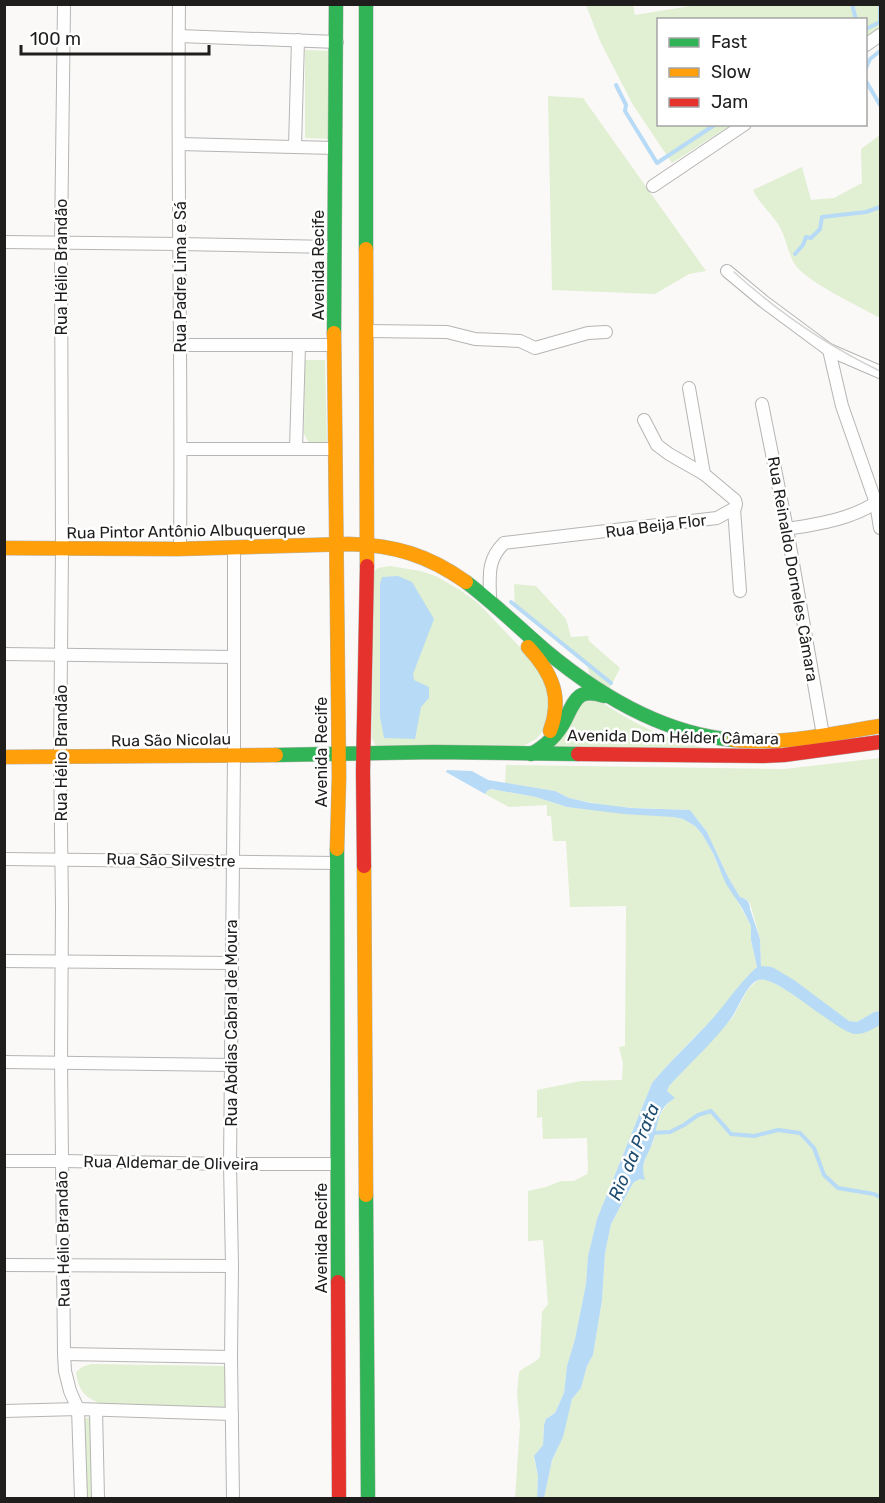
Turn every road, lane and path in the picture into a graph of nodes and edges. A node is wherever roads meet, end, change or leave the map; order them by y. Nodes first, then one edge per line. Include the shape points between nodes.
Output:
1 (64, 4) edge
2 (179, 4) edge
3 (336, 4) edge
4 (366, 4) edge
5 (880, 35) edge
6 (178, 36) junction
7 (298, 40) junction
8 (337, 42) junction
9 (867, 44) edge
10 (742, 126) edge
11 (180, 144) junction
12 (295, 146) junction
13 (336, 148) junction
14 (653, 186) dead end
15 (4, 242) edge
16 (61, 242) junction
17 (180, 244) junction
18 (334, 247) junction
19 (727, 271) dead end
20 (367, 331) junction
21 (606, 332) dead end
22 (179, 345) junction
23 (298, 345) junction
24 (334, 345) junction
25 (829, 350) junction
26 (880, 372) edge
27 (689, 388) dead end
28 (762, 404) dead end
29 (644, 420) dead end
30 (181, 448) junction
31 (296, 449) junction
32 (335, 449) junction
33 (704, 474) junction
34 (878, 501) edge
35 (734, 509) junction
36 (880, 528) edge
37 (787, 529) junction
38 (337, 544) junction
39 (367, 545) junction
40 (4, 548) edge
41 (234, 548) junction
42 (62, 549) junction
43 (180, 549) junction
44 (740, 591) dead end
45 (490, 601) junction
46 (4, 654) edge
47 (61, 654) junction
48 (234, 657) junction
49 (616, 701) junction
50 (880, 726) edge
51 (823, 735) junction
52 (880, 742) edge
53 (530, 752) junction
54 (234, 756) junction
55 (4, 757) edge
56 (60, 757) junction
57 (338, 758) junction
58 (363, 758) junction
59 (4, 859) edge
60 (61, 860) junction
61 (232, 861) junction
62 (337, 863) junction
63 (4, 961) edge
64 (62, 961) junction
65 (231, 963) junction
66 (4, 1062) edge
67 (62, 1062) junction
68 (231, 1065) junction
69 (4, 1161) edge
70 (62, 1161) junction
71 (230, 1164) junction
72 (338, 1164) junction
73 (4, 1264) edge
74 (63, 1265) junction
75 (232, 1266) junction
76 (64, 1354) junction
77 (231, 1357) junction
78 (78, 1409) junction
79 (96, 1410) junction
80 (4, 1411) edge
81 (232, 1414) junction
82 (81, 1498) edge
83 (98, 1498) edge
84 (233, 1498) edge
85 (339, 1498) edge
86 (368, 1498) edge

1 - 16 street, Rua Hélio Brandão
2 - 6 street, Rua Padre Lima e Sá
3 - 8 main road, Avenida Recife
4 - 20 main road
5 - 9 street
6 - 7 street
6 - 11 street, Rua Padre Lima e Sá
7 - 8 street
7 - 12 street
8 - 13 main road, Avenida Recife
10 - 14 street
11 - 12 street
11 - 17 street, Rua Padre Lima e Sá
12 - 13 street
13 - 18 main road, Avenida Recife
15 - 16 street
16 - 17 street
16 - 42 street, Rua Hélio Brandão
17 - 18 street
17 - 22 street, Rua Padre Lima e Sá
18 - 24 main road, Avenida Recife
19 - 25 street
20 - 21 street via 447,332 475,339 520,342 535,348
20 - 39 main road
22 - 23 street
22 - 30 street, Rua Padre Lima e Sá
23 - 24 street
23 - 31 street
24 - 32 main road, Avenida Recife
25 - 26 street
25 - 34 street via 842,406
27 - 33 street
28 - 37 street, Rua Reinaldo Dorneles Câmara
29 - 33 street via 657,445
30 - 31 street
30 - 43 street, Rua Padre Lima e Sá
31 - 32 street
32 - 38 main road, Avenida Recife
33 - 35 street via 735,500
34 - 36 street
34 - 37 street via 825,523
35 - 44 street
35 - 45 street, Rua Beija Flor via 717,518 504,543 491,562
37 - 51 street, Rua Reinaldo Dorneles Câmara
38 - 39 main road, Rua Pintor Antônio Albuquerque
38 - 41 main road, Rua Pintor Antônio Albuquerque
38 - 57 main road, Avenida Recife
39 - 45 main road, Avenida Dom Hélder Câmara via 410,553 448,568
39 - 58 main road
40 - 42 main road, Rua Pintor Antônio Albuquerque
41 - 43 main road, Rua Pintor Antônio Albuquerque
41 - 48 street, Rua Abdias Cabral de Moura
42 - 43 main road, Rua Pintor Antônio Albuquerque
42 - 47 street, Rua Hélio Brandão
45 - 49 main road, Avenida Dom Hélder Câmara via 549,654
45 - 53 main road via 552,679 556,711 552,728
46 - 47 street
47 - 48 street
47 - 56 street, Rua Hélio Brandão
48 - 54 street, Rua Abdias Cabral de Moura
49 - 51 main road, Avenida Dom Hélder Câmara via 659,723 704,736 761,741
49 - 53 main road, Avenida Dom Hélder Câmara via 597,693 582,695 551,739
50 - 51 main road, Avenida Dom Hélder Câmara
52 - 53 main road, Avenida Dom Hélder Câmara via 763,756
53 - 58 main road, Avenida Dom Hélder Câmara via 526,757 500,761
54 - 56 main road, Rua São Nicolau
54 - 57 main road, Rua São Nicolau
54 - 61 street, Rua Abdias Cabral de Moura
55 - 56 main road, Rua São Nicolau
56 - 60 street, Rua Hélio Brandão
57 - 58 main road, Avenida Dom Hélder Câmara
57 - 62 main road, Avenida Recife
58 - 86 main road
59 - 60 street, Rua São Silvestre
60 - 61 street, Rua São Silvestre
60 - 64 street, Rua Hélio Brandão
61 - 62 street, Rua São Silvestre
61 - 65 street, Rua Abdias Cabral de Moura
62 - 72 main road, Avenida Recife
63 - 64 street
64 - 65 street
64 - 67 street, Rua Hélio Brandão
65 - 68 street, Rua Abdias Cabral de Moura
66 - 67 street
67 - 68 street
67 - 70 street, Rua Hélio Brandão
68 - 71 street, Rua Abdias Cabral de Moura
69 - 70 street, Rua Aldemar de Oliveira
70 - 71 street, Rua Aldemar de Oliveira
70 - 74 street, Rua Hélio Brandão
71 - 72 street, Rua Aldemar de Oliveira
71 - 75 street, Rua Abdias Cabral de Moura
72 - 85 main road, Avenida Recife
73 - 74 street
74 - 75 street
74 - 76 street, Rua Hélio Brandão
75 - 77 street, Rua Abdias Cabral de Moura
76 - 77 street
76 - 78 street, Rua Hélio Brandão via 70,1391
77 - 81 street, Rua Abdias Cabral de Moura
78 - 79 street
78 - 80 street
78 - 82 street, Rua Hélio Brandão
79 - 81 street
79 - 83 street
81 - 84 street, Rua Abdias Cabral de Moura

